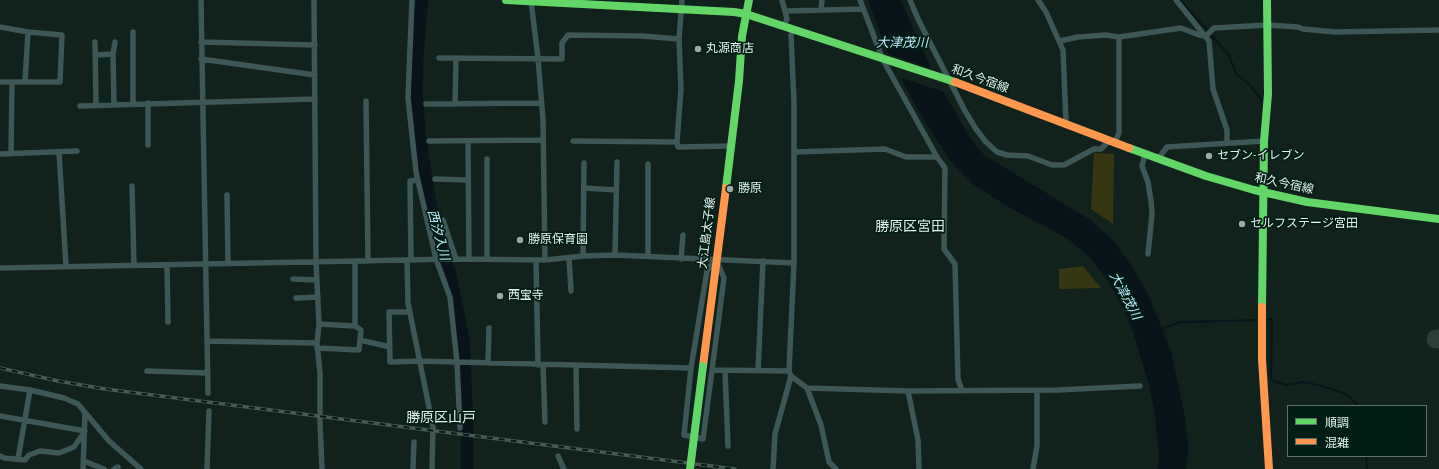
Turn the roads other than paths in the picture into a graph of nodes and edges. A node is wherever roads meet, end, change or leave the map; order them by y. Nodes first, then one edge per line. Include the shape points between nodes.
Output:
1 (201, 0) edge
2 (314, 0) edge
3 (412, 0) edge
4 (506, 0) edge
5 (682, 0) edge
6 (749, 0) edge
7 (782, 0) edge
8 (822, 0) edge
9 (860, 0) edge
10 (910, 0) edge
11 (1038, 0) edge
12 (1176, 0) edge
13 (1267, 0) edge
14 (531, 1) edge
15 (682, 9) junction
16 (862, 9) junction
17 (821, 10) junction
18 (786, 11) junction
19 (746, 14) junction
20 (1267, 25) junction
21 (784, 26) junction
22 (0, 27) edge
23 (793, 29) junction
24 (1439, 30) edge
25 (28, 32) junction
26 (133, 32) dead end
27 (1206, 36) junction
28 (1118, 37) junction
29 (679, 39) junction
30 (1060, 40) junction
31 (95, 42) dead end
32 (115, 42) dead end
33 (201, 42) junction
34 (315, 45) junction
35 (113, 54) junction
36 (95, 55) junction
37 (439, 58) dead end
38 (456, 58) junction
39 (538, 58) junction
40 (201, 59) junction
41 (883, 60) junction
42 (315, 76) junction
43 (949, 80) junction
44 (0, 82) edge
45 (25, 82) junction
46 (12, 83) junction
47 (315, 99) junction
48 (366, 101) dead end
49 (203, 102) junction
50 (148, 103) junction
51 (541, 103) junction
52 (133, 104) junction
53 (426, 104) dead end
54 (454, 104) junction
55 (96, 105) junction
56 (114, 105) junction
57 (80, 106) dead end
58 (1066, 123) junction
59 (543, 140) junction
60 (429, 141) dead end
61 (468, 141) junction
62 (573, 141) dead end
63 (1112, 141) junction
64 (1264, 141) junction
65 (677, 142) junction
66 (1227, 143) junction
67 (148, 145) dead end
68 (730, 146) junction
69 (77, 151) dead end
70 (59, 152) junction
71 (794, 152) junction
72 (1144, 153) junction
73 (0, 154) edge
74 (11, 154) junction
75 (937, 157) junction
76 (487, 159) dead end
77 (1158, 159) junction
78 (617, 162) dead end
79 (584, 163) dead end
80 (648, 164) dead end
81 (435, 179) dead end
82 (418, 180) junction
83 (468, 180) junction
84 (132, 186) dead end
85 (584, 188) junction
86 (616, 190) junction
87 (1263, 193) junction
88 (227, 195) dead end
89 (1439, 219) edge
90 (443, 220) dead end
91 (683, 234) dead end
92 (1148, 254) dead end
93 (615, 255) junction
94 (583, 256) junction
95 (648, 256) junction
96 (569, 258) junction
97 (681, 258) junction
98 (436, 259) junction
99 (456, 259) junction
100 (469, 259) junction
101 (487, 259) junction
102 (716, 259) junction
103 (409, 260) junction
104 (536, 260) junction
105 (545, 260) junction
106 (355, 261) junction
107 (368, 261) junction
108 (763, 261) junction
109 (316, 262) junction
110 (794, 263) junction
111 (206, 264) junction
112 (228, 264) junction
113 (167, 265) junction
114 (134, 266) junction
115 (66, 267) junction
116 (0, 268) edge
117 (293, 279) dead end
118 (317, 280) junction
119 (571, 291) dead end
120 (318, 297) junction
121 (296, 298) dead end
122 (410, 312) junction
123 (168, 322) dead end
124 (319, 324) junction
125 (355, 326) junction
126 (489, 328) dead end
127 (360, 340) junction
128 (207, 341) junction
129 (317, 346) junction
130 (390, 347) junction
131 (420, 361) junction
132 (457, 362) junction
133 (488, 363) junction
134 (540, 365) junction
135 (576, 366) junction
136 (691, 368) junction
137 (712, 370) junction
138 (725, 370) junction
139 (147, 371) dead end
140 (758, 371) junction
141 (208, 373) junction
142 (790, 374) junction
143 (0, 386) edge
144 (1140, 386) dead end
145 (807, 388) junction
146 (30, 390) junction
147 (962, 390) junction
148 (1038, 390) junction
149 (908, 391) junction
150 (208, 393) dead end
151 (209, 411) dead end
152 (85, 413) junction
153 (0, 416) edge
154 (25, 421) junction
155 (545, 422) dead end
156 (460, 428) dead end
157 (577, 429) dead end
158 (85, 431) junction
159 (414, 442) dead end
160 (728, 446) dead end
161 (0, 456) edge
162 (558, 456) dead end
163 (18, 459) junction
164 (84, 461) junction
165 (83, 469) edge
166 (104, 469) edge
167 (141, 469) edge
168 (207, 469) edge
169 (322, 469) edge
170 (413, 469) edge
171 (432, 469) edge
172 (564, 469) edge
173 (690, 469) edge
174 (773, 469) edge
175 (836, 469) edge
176 (919, 469) edge
177 (1034, 469) edge
178 (1269, 469) edge

1 - 33 street
2 - 34 street
3 - 82 street via 408,98
4 - 14 main road, 和久今宿線
5 - 15 street
6 - 19 main road, 大江島太子線
7 - 18 street
8 - 17 street
9 - 16 street
10 - 43 street
11 - 30 street
12 - 27 street
13 - 20 main road
14 - 15 main road, 和久今宿線
14 - 39 street
15 - 19 main road, 和久今宿線
15 - 29 street
16 - 17 street
16 - 41 street
17 - 18 street
18 - 21 street
19 - 21 main road, 和久今宿線
19 - 68 main road, 大江島太子線
20 - 24 street via 1335,32
20 - 27 street via 1214,28
20 - 64 main road via 1268,94
21 - 23 main road, 和久今宿線
22 - 25 street
23 - 41 main road, 和久今宿線
23 - 71 street via 791,35
25 - 45 street
25 - 45 street via 62,35 60,82
26 - 52 street
27 - 28 street via 1182,28
27 - 66 street via 1209,41 1213,89 1227,130
28 - 30 street via 1106,35
28 - 63 street via 1119,133
29 - 39 street via 568,35 562,43 562,59
29 - 65 street via 681,89
30 - 58 street via 1063,50
31 - 36 street
32 - 35 street
33 - 34 street
33 - 40 street
34 - 42 street
35 - 36 street
35 - 56 street
36 - 55 street
37 - 38 street
38 - 39 street
38 - 54 street
39 - 51 street
40 - 42 street
40 - 49 street
41 - 43 main road, 和久今宿線
41 - 75 street
42 - 47 street
43 - 58 main road, 和久今宿線
43 - 63 street via 976,129 997,152 1028,156 1052,165 1064,165 1094,149 1101,149
44 - 46 street
45 - 46 street
46 - 74 street
47 - 49 street
47 - 109 street
48 - 107 street
49 - 50 street
49 - 111 street
50 - 52 street
50 - 67 street
51 - 54 street
51 - 59 street
52 - 56 street
53 - 54 street
55 - 56 street
55 - 57 street
58 - 63 main road, 和久今宿線
59 - 61 street
59 - 105 street
60 - 61 street
61 - 83 street
62 - 65 street
63 - 72 main road, 和久今宿線
64 - 66 street
64 - 87 main road
65 - 68 street via 678,147
66 - 77 street via 1167,147
68 - 102 main road, 大江島太子線
69 - 70 street
70 - 74 street
70 - 115 street
71 - 75 street via 884,149 906,157
71 - 110 street
72 - 77 main road, 和久今宿線
72 - 92 street via 1142,166 1148,182 1152,214
73 - 74 street
75 - 147 street via 945,168 944,249 955,264 958,378
76 - 101 street
77 - 87 main road, 和久今宿線
78 - 86 street
79 - 85 street
80 - 95 street
81 - 83 street
82 - 98 street
82 - 103 street via 410,181
83 - 100 street
84 - 114 street
85 - 86 street
85 - 94 street
86 - 93 street
87 - 89 main road, 和久今宿線 via 1315,203
87 - 178 main road via 1262,360
88 - 112 street
90 - 99 street
91 - 97 street
93 - 94 street
93 - 95 street
94 - 96 street
95 - 97 street
96 - 105 street
96 - 119 street
97 - 102 street
98 - 99 street
98 - 103 street
98 - 132 street via 450,297
99 - 100 street
100 - 101 street
101 - 104 street
102 - 108 street
102 - 136 street via 707,271
102 - 137 street via 724,278
102 - 173 main road, 大江島太子線, bridge
103 - 107 street
103 - 122 street
104 - 105 street
104 - 134 street
106 - 107 street
106 - 109 street
106 - 125 street
108 - 110 street
108 - 140 street
109 - 112 street
109 - 118 street
110 - 142 street
111 - 112 street
111 - 113 street
111 - 128 street
113 - 114 street
113 - 123 street
114 - 115 street
115 - 116 street
117 - 118 street
118 - 120 street
120 - 121 street
120 - 124 street
122 - 130 street via 389,312
122 - 131 street
124 - 125 street
124 - 129 street
125 - 127 street via 361,330
126 - 133 street
127 - 129 street via 359,350
127 - 130 street
128 - 129 street
128 - 141 street
129 - 169 street
130 - 131 street via 390,362
131 - 132 street
131 - 171 street via 433,427
132 - 133 street
132 - 156 street
133 - 134 street
134 - 135 street
134 - 155 street
135 - 136 street
135 - 157 street
136 - 137 street via 684,435 703,439
137 - 138 street
138 - 140 street
138 - 160 street
139 - 141 street
140 - 142 street
141 - 150 street
142 - 145 street
142 - 174 street via 775,434
143 - 146 street
144 - 148 street
145 - 149 street
145 - 175 street via 821,425 828,462
146 - 152 street via 64,398 78,404
146 - 154 street
147 - 148 street
147 - 149 street
148 - 177 street via 1038,446
149 - 176 street via 918,440
151 - 168 street
152 - 158 street
152 - 167 street via 109,441
153 - 154 street
154 - 158 street
154 - 163 street
158 - 163 street via 74,447 59,453 40,451 29,455 25,460
158 - 164 street
159 - 170 street
161 - 163 street
162 - 172 street
164 - 165 street
164 - 166 street

